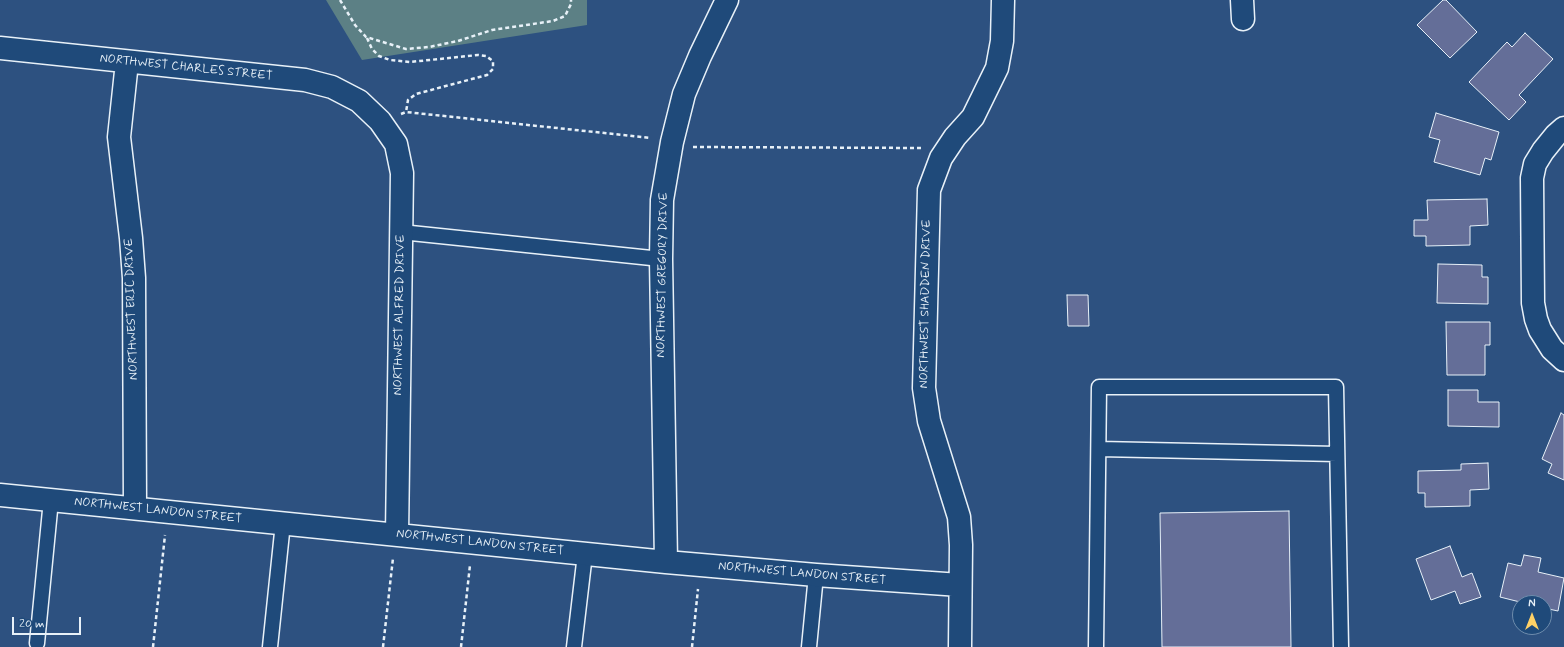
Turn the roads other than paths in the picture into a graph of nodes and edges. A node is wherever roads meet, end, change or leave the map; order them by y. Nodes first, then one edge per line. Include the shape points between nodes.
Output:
1 (727, 0) edge
2 (1003, 0) edge
3 (0, 48) edge
4 (127, 62) junction
5 (365, 107) joint
6 (1564, 128) edge
7 (402, 232) junction
8 (661, 259) junction
9 (1564, 360) edge
10 (1099, 449) junction
11 (1337, 454) junction
12 (0, 495) edge
13 (51, 500) junction
14 (135, 508) junction
15 (284, 524) junction
16 (397, 535) junction
17 (585, 554) junction
18 (666, 562) junction
19 (816, 575) junction
20 (960, 585) junction
21 (37, 643) dead end
22 (270, 647) edge
23 (574, 647) edge
24 (809, 647) edge
25 (960, 647) edge
26 (1096, 647) edge
27 (1341, 647) edge

1 - 8 street, NORTHWEST GREGORY DRIVE via 684,94 662,200
2 - 20 street, NORTHWEST SHADDEN DRIVE via 1002,40 997,68 973,116 941,158 929,190 924,388 929,421 960,517
3 - 4 street, NORTHWEST CHARLES STREET
4 - 5 street, NORTHWEST CHARLES STREET via 306,80 332,87 359,101
4 - 14 street, NORTHWEST ERIC DRIVE via 119,137 134,278
5 - 7 street, NORTHWEST ALFRED DRIVE via 380,121 396,144 402,173
6 - 9 street via 1543,151 1535,164 1532,178 1533,304 1540,330 1552,349
7 - 8 lane
7 - 16 street, NORTHWEST ALFRED DRIVE
8 - 18 street, NORTHWEST GREGORY DRIVE
10 - 11 lane
10 - 11 lane via 1100,387 1336,387
10 - 26 lane
11 - 27 lane
12 - 13 street, NORTHWEST LANDON STREET
13 - 14 street, NORTHWEST LANDON STREET
13 - 21 lane
14 - 15 street, NORTHWEST LANDON STREET
15 - 16 street, NORTHWEST LANDON STREET
15 - 22 lane
16 - 17 street, NORTHWEST LANDON STREET
17 - 18 street, NORTHWEST LANDON STREET
17 - 23 lane
18 - 19 street, NORTHWEST LANDON STREET
19 - 20 street, NORTHWEST LANDON STREET
19 - 24 lane
20 - 25 street, NORTHWEST SHADDEN DRIVE

